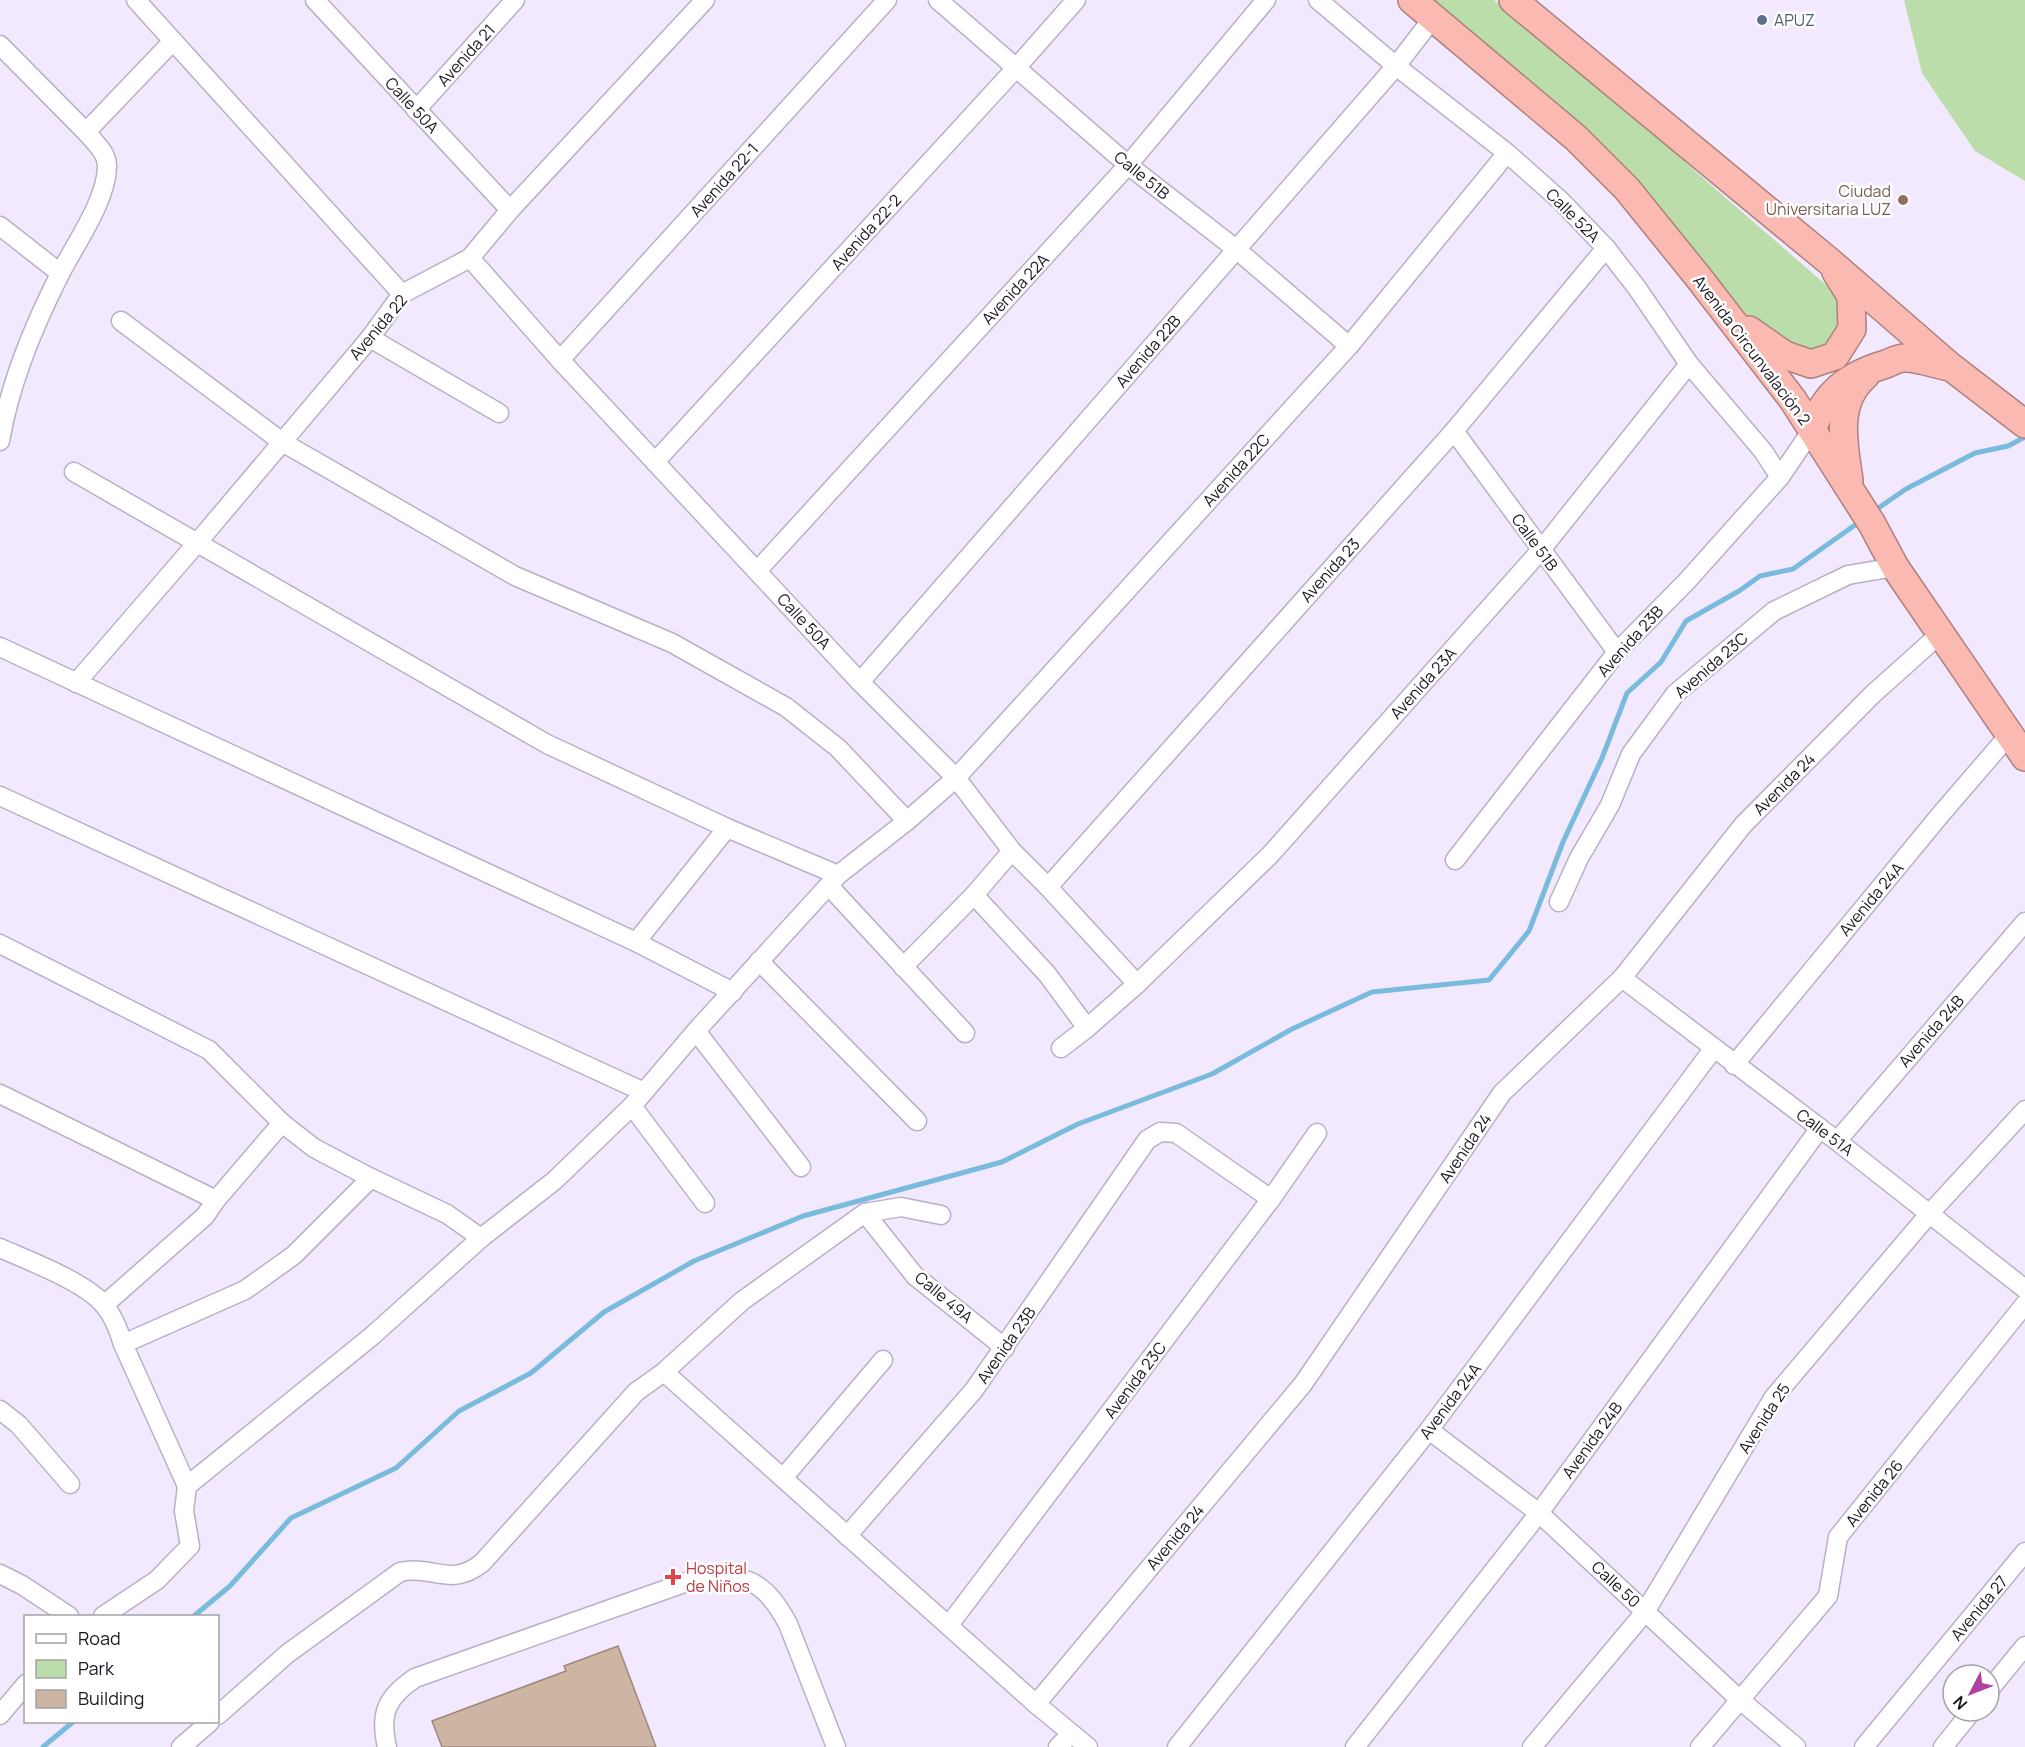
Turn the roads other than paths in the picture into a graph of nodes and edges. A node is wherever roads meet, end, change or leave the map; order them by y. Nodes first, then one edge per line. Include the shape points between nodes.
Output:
1 (136, 0) edge
2 (515, 0) edge
3 (705, 0) edge
4 (887, 0) edge
5 (938, 0) edge
6 (1076, 0) edge
7 (1266, 0) edge
8 (1318, 0) edge
9 (1412, 0) edge
10 (1513, 0) edge
11 (326, 4) edge
12 (1433, 18) junction
13 (172, 42) junction
14 (0, 45) edge
15 (1396, 66) junction
16 (1016, 68) junction
17 (416, 110) junction
18 (86, 132) junction
19 (1508, 153) junction
20 (1128, 165) junction
21 (510, 210) junction
22 (0, 226) edge
23 (1606, 248) junction
24 (1236, 249) junction
25 (470, 258) junction
26 (1830, 262) junction
27 (60, 273) junction
28 (402, 294) junction
29 (1728, 316) junction
30 (121, 321) dead end
31 (370, 338) junction
32 (1349, 346) junction
33 (560, 360) junction
34 (1689, 364) junction
35 (1875, 367) junction
36 (1951, 368) junction
37 (500, 413) dead end
38 (2, 416) edge
39 (2025, 424) edge
40 (1812, 430) junction
41 (1454, 431) junction
42 (0, 441) edge
43 (282, 442) junction
44 (655, 462) junction
45 (74, 472) dead end
46 (1780, 477) junction
47 (1862, 508) junction
48 (197, 543) junction
49 (1541, 550) junction
50 (1895, 567) junction
51 (757, 571) junction
52 (1941, 634) junction
53 (0, 647) edge
54 (1617, 652) junction
55 (76, 682) junction
56 (860, 682) junction
57 (2009, 735) junction
58 (2025, 757) edge
59 (956, 778) junction
60 (0, 796) edge
61 (907, 821) junction
62 (727, 828) junction
63 (1012, 851) junction
64 (1455, 860) dead end
65 (834, 881) junction
66 (1048, 887) junction
67 (974, 895) junction
68 (1559, 902) dead end
69 (2025, 922) edge
70 (636, 942) junction
71 (0, 944) edge
72 (759, 961) junction
73 (903, 967) junction
74 (1622, 978) junction
75 (1137, 984) junction
76 (733, 992) junction
77 (1087, 1028) junction
78 (696, 1031) junction
79 (965, 1033) dead end
80 (1061, 1048) dead end
81 (1714, 1048) junction
82 (1734, 1065) junction
83 (644, 1092) junction
84 (0, 1094) edge
85 (632, 1106) junction
86 (2025, 1110) edge
87 (917, 1121) dead end
88 (282, 1123) junction
89 (1820, 1128) junction
90 (1317, 1133) dead end
91 (1837, 1141) junction
92 (801, 1167) dead end
93 (371, 1178) junction
94 (1271, 1199) junction
95 (216, 1200) junction
96 (705, 1203) dead end
97 (865, 1213) junction
98 (1930, 1214) junction
99 (941, 1215) dead end
100 (481, 1238) junction
101 (0, 1248) edge
102 (2025, 1289) edge
103 (2025, 1304) edge
104 (104, 1305) junction
105 (123, 1344) junction
106 (1005, 1348) junction
107 (883, 1360) dead end
108 (664, 1372) junction
109 (0, 1410) edge
110 (1429, 1430) junction
111 (783, 1478) junction
112 (70, 1484) dead end
113 (187, 1486) junction
114 (1539, 1513) junction
115 (847, 1536) junction
116 (2025, 1552) edge
117 (0, 1574) edge
118 (1646, 1612) junction
119 (66, 1615) edge
120 (106, 1615) edge
121 (949, 1625) junction
122 (2025, 1646) edge
123 (2001, 1675) edge
124 (24, 1686) edge
125 (1739, 1699) junction
126 (1036, 1704) junction
127 (0, 1714) edge
128 (219, 1714) edge
129 (209, 1723) edge
130 (1962, 1723) edge
131 (1064, 1741) edge
132 (181, 1747) edge
133 (387, 1747) edge
134 (836, 1747) edge
135 (1088, 1747) edge
136 (1177, 1747) edge
137 (1355, 1747) edge
138 (1532, 1747) edge
139 (1700, 1747) edge
140 (1796, 1747) edge
141 (1864, 1747) edge
142 (1943, 1747) edge

1 - 13 street
2 - 17 street, Avenida 21
3 - 21 street, Avenida 22
4 - 33 street, Avenida 22-1
5 - 16 street, Calle 51B
6 - 16 street, Avenida 22-2
7 - 20 street, Avenida 22A
8 - 15 street, Calle 52A
9 - 12 highway, Avenida Circunvalación 2
10 - 26 highway
11 - 17 street, Calle 50A
12 - 15 street, Avenida 22B
12 - 29 highway, Avenida Circunvalación 2 via 1602,162
13 - 18 street
13 - 28 street
14 - 18 street
15 - 19 street, Calle 52A
15 - 24 street, Avenida 22B
16 - 20 street, Calle 51B
16 - 44 street, Avenida 22-2
17 - 21 street, Calle 50A
18 - 27 street via 105,154 107,167 99,204
19 - 23 street, Calle 52A
19 - 32 street, Avenida 22C
20 - 24 street, Calle 51B
20 - 51 street, Avenida 22A
21 - 25 street, Avenida 22
22 - 27 street
23 - 34 street, Calle 52A
23 - 41 street, Avenida 23
24 - 32 street, Calle 51B
24 - 56 street, Avenida 22B
25 - 28 street, Avenida 22
25 - 33 street, Calle 50A
26 - 29 highway via 1851,296 1852,329 1835,356 1811,364 1785,355
26 - 36 highway
27 - 38 street via 27,342
28 - 31 street, Avenida 22
29 - 40 highway, Avenida Circunvalación 2
30 - 43 street
31 - 37 street
31 - 43 street, Avenida 22
32 - 59 street, Avenida 22C
33 - 44 street, Calle 50A
34 - 46 street, Calle 52A via 1763,451
34 - 49 street, Avenida 23A
35 - 36 highway via 1904,358
35 - 40 highway via 1846,381 1829,396
35 - 47 highway via 1861,379 1847,403 1843,422 1845,452
36 - 39 highway
38 - 42 street
40 - 46 street, Avenida 23B
40 - 47 highway, Avenida Circunvalación 2
41 - 49 street, Calle 51B
41 - 66 street, Avenida 23
43 - 48 street, Avenida 22
43 - 61 street via 515,576 672,643 786,707 838,748
44 - 51 street, Calle 50A
45 - 48 street
46 - 54 street, Avenida 23B
47 - 50 highway, Avenida Circunvalación 2
48 - 55 street, Avenida 22
48 - 62 street via 547,744
49 - 54 street, Calle 51B
49 - 75 street, Avenida 23A via 1269,855
50 - 52 highway, Avenida Circunvalación 2
50 - 68 street, Avenida 23C via 1848,575 1774,611 1675,694 1631,754 1610,805
51 - 56 street, Calle 50A
52 - 57 highway, Avenida Circunvalación 2
52 - 74 street, Avenida 24 via 1873,694 1743,825
53 - 55 street
54 - 64 street, Avenida 23B
55 - 70 street
56 - 59 street, Calle 50A
57 - 58 highway, Avenida Circunvalación 2
57 - 82 street, Avenida 24A
59 - 61 street, Avenida 22C
59 - 63 street, Calle 50A
60 - 83 street
61 - 65 street, Avenida 22C
62 - 65 street
62 - 70 street
63 - 66 street, Calle 50A
63 - 67 street
65 - 72 street, Avenida 22C
65 - 73 street
66 - 75 street, Calle 50A
67 - 73 street
67 - 77 street via 1047,974
69 - 91 street, Avenida 24B
70 - 76 street
71 - 88 street via 209,1050
72 - 76 street, Avenida 22C
72 - 87 street
73 - 79 street
74 - 81 street, Calle 51A
74 - 126 street, Avenida 24 via 1502,1093 1303,1384
75 - 77 street, Avenida 23A
76 - 78 street, Avenida 22C
77 - 80 street, Avenida 23A
78 - 83 street, Avenida 22C
78 - 92 street
81 - 82 street, Calle 51A
81 - 110 street, Avenida 24A
82 - 89 street, Calle 51A
83 - 85 street, Avenida 22C
84 - 95 street
85 - 96 street
85 - 100 street, Avenida 22C via 554,1181
86 - 98 street, Avenida 25
88 - 93 street via 314,1148
88 - 95 street
89 - 91 street, Calle 51A
89 - 114 street, Avenida 24B
90 - 94 street, Avenida 23C
91 - 98 street, Calle 51A
93 - 100 street via 447,1214
93 - 105 street via 294,1255 245,1290
94 - 106 street, Avenida 23B via 1176,1133 1160,1132 1147,1140
94 - 121 street, Avenida 23C
95 - 104 street via 205,1216
97 - 99 street via 901,1207
97 - 106 street, Calle 49A via 915,1276
97 - 108 street via 742,1301
98 - 102 street, Calle 51A
98 - 118 street, Avenida 25 via 1774,1397
100 - 113 street, Avenida 22C via 372,1336
101 - 104 street via 76,1283
103 - 125 street, Avenida 26 via 1838,1537 1828,1596
104 - 105 street
105 - 113 street
106 - 115 street, Avenida 23B via 974,1390
107 - 111 street
108 - 111 street
108 - 128 street via 636,1392 482,1563 453,1576 415,1569 400,1572 287,1654
109 - 112 street via 19,1425
110 - 114 street, Calle 50
110 - 136 street, Avenida 24A
111 - 115 street
113 - 120 street via 184,1511 190,1546 157,1580
114 - 118 street, Calle 50
114 - 137 street, Avenida 24B
115 - 121 street
116 - 141 street, Avenida 27
117 - 119 street
118 - 125 street, Calle 50
118 - 138 street, Avenida 25
121 - 126 street
122 - 123 street
124 - 127 street
125 - 139 street, Avenida 26
125 - 140 street, Calle 50
126 - 131 street
129 - 132 street
130 - 142 street
131 - 135 street
133 - 134 street via 383,1718 388,1704 399,1688 415,1678 704,1576 725,1575 754,1583 779,1607

